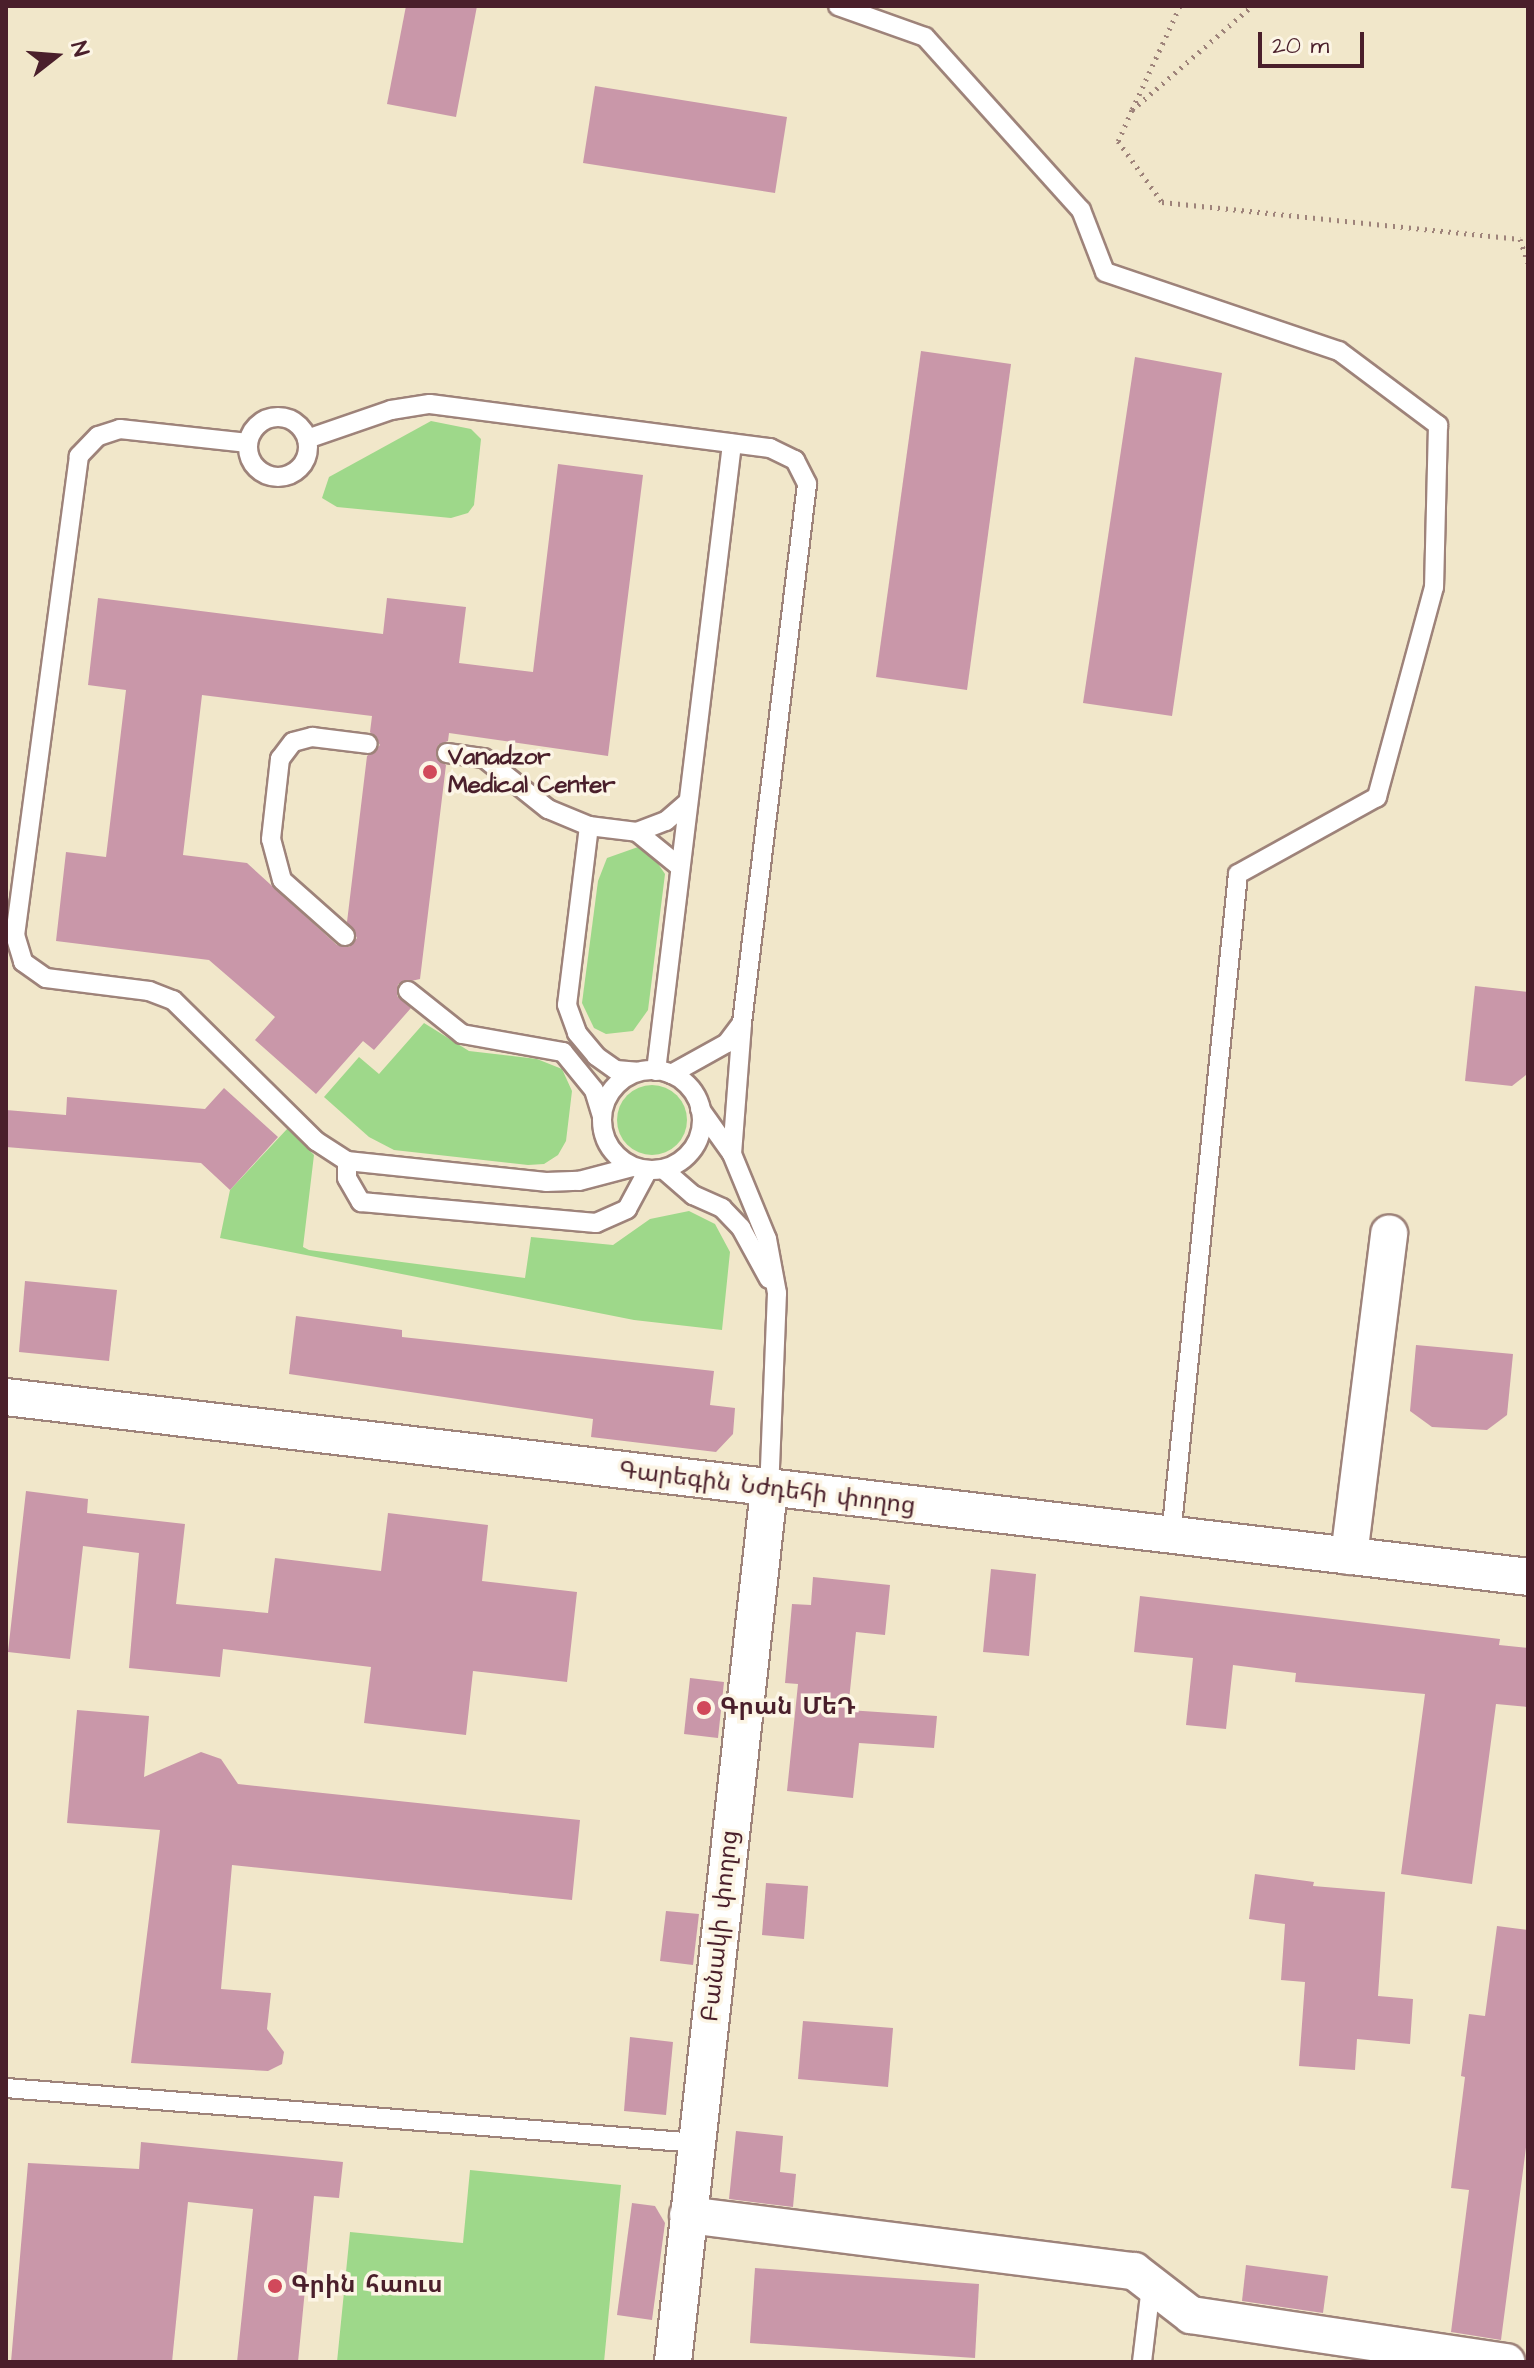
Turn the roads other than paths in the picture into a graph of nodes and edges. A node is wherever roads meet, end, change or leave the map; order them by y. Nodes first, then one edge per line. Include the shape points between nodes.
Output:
1 (838, 6) edge
2 (307, 439) junction
3 (248, 443) junction
4 (732, 444) junction
5 (368, 744) dead end
6 (447, 753) dead end
7 (688, 802) junction
8 (589, 826) junction
9 (637, 832) junction
10 (680, 867) junction
11 (345, 936) dead end
12 (408, 991) dead end
13 (742, 1023) junction
14 (656, 1072) junction
15 (700, 1109) junction
16 (602, 1116) junction
17 (732, 1154) junction
18 (347, 1161) junction
19 (648, 1169) junction
20 (1389, 1233) dead end
21 (777, 1293) junction
22 (6, 1397) edge
23 (769, 1489) junction
24 (1171, 1536) junction
25 (1349, 1556) junction
26 (1528, 1577) edge
27 (6, 2088) edge
28 (697, 2143) junction
29 (688, 2215) junction
30 (1151, 2287) junction
31 (673, 2362) edge
32 (1142, 2362) edge
33 (1507, 2362) edge

1 - 24 lane via 925,37 1081,210 1105,272 1339,351 1438,425 1434,587 1377,797 1238,874
2 - 3 lane via 293,421 270,417
2 - 3 lane via 304,462 285,476 263,473 254,465
2 - 4 lane via 391,410 430,404
3 - 18 lane via 120,429 98,436 79,456 15,935 23,962 46,978 149,991 173,1000 316,1141
4 - 7 lane
4 - 13 lane via 770,448 795,460 807,484
5 - 11 lane via 312,737 293,742 280,759 273,859 282,880
6 - 8 lane via 484,758 548,809
7 - 9 lane via 666,821
7 - 10 lane
8 - 9 lane
8 - 14 lane via 567,1005 577,1033 596,1056 616,1070
9 - 10 lane
10 - 14 lane
12 - 16 lane via 462,1034 563,1052 594,1090
13 - 14 lane via 727,1043
13 - 17 lane
14 - 15 lane via 695,1094
14 - 16 lane via 614,1088
15 - 17 lane
15 - 19 lane via 698,1140 677,1163
16 - 19 lane via 609,1146
17 - 21 lane via 767,1239
18 - 19 lane via 546,1182
18 - 19 lane via 347,1178 361,1202 596,1223 627,1209
19 - 21 lane via 722,1208 741,1228
20 - 25 street
21 - 23 lane
22 - 23 street, Գարեգին Նժդեհի փողոց
23 - 24 street, Գարեգին Նժդեհի փողոց
23 - 28 street, Բանակի փողոց
24 - 25 street, Գարեգին Նժդեհի փողոց
25 - 26 street, Գարեգին Նժդեհի փողոց
27 - 28 lane
28 - 29 street, Բանակի փողոց
29 - 30 street via 1134,2271
29 - 31 street, Բանակի փողոց
30 - 32 lane
30 - 33 street via 1191,2315

